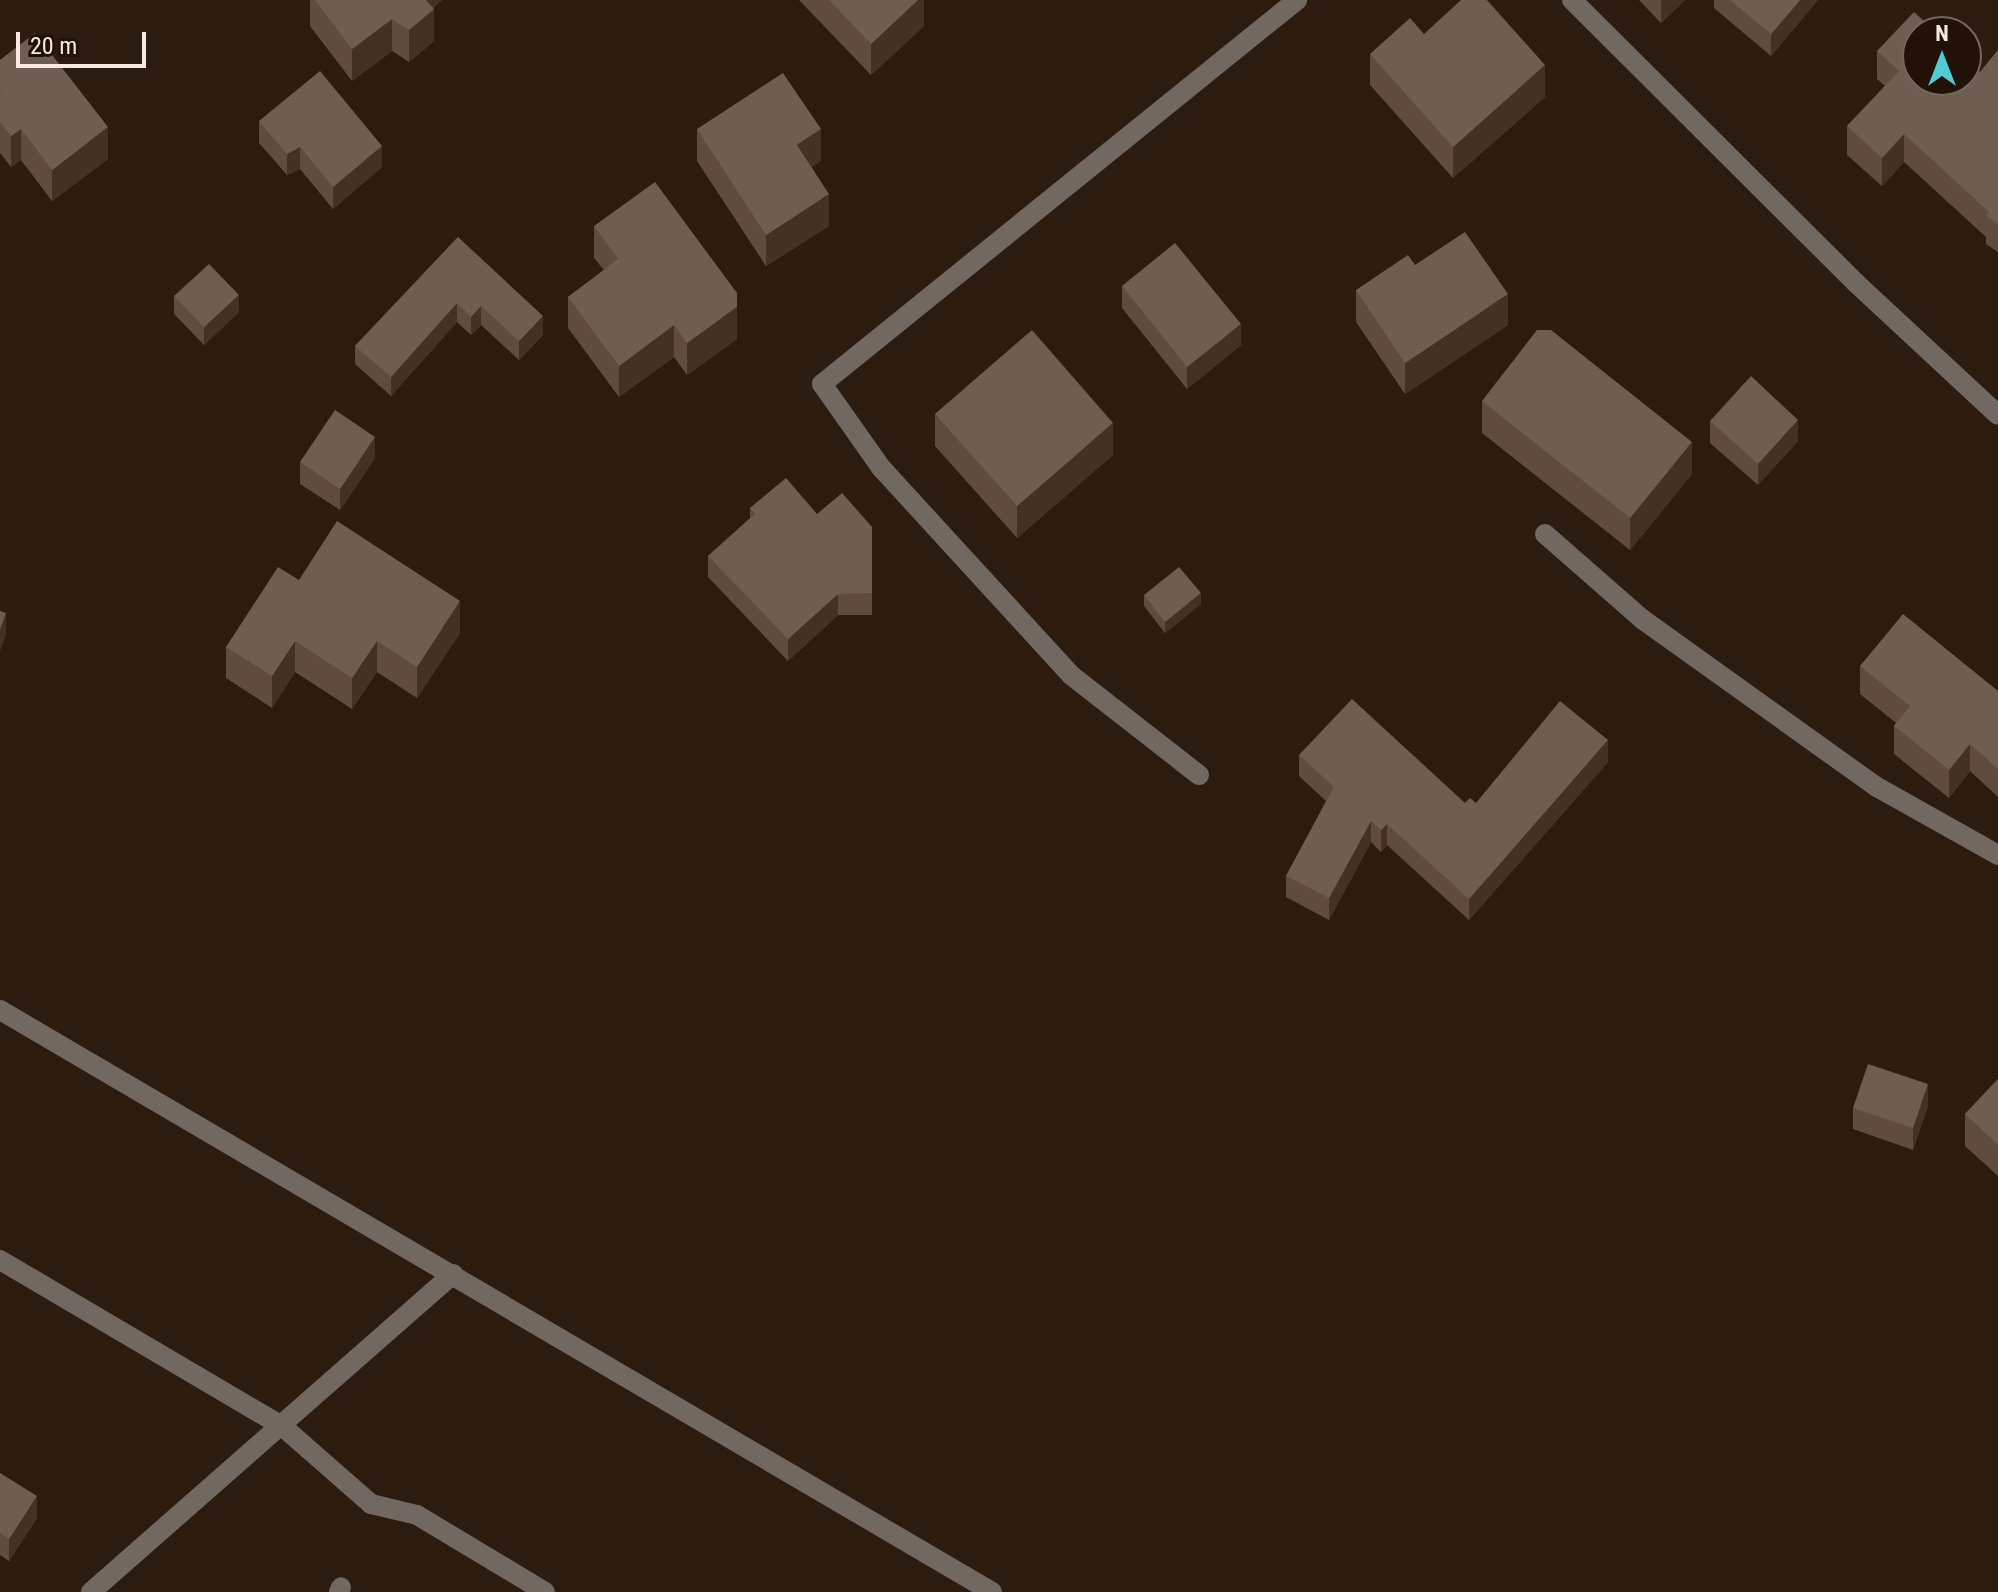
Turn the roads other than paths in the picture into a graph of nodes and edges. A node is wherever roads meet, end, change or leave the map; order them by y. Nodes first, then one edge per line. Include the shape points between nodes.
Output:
1 (1572, 0) edge
2 (1293, 1) edge
3 (1998, 415) edge
4 (1545, 534) dead end
5 (1199, 775) dead end
6 (1998, 855) edge
7 (0, 1010) edge
8 (0, 1260) edge
9 (453, 1274) junction
10 (282, 1426) junction
11 (91, 1592) edge
12 (545, 1592) edge
13 (992, 1592) edge

1 - 3 street via 1846,273
2 - 5 street via 822,384 882,469 1071,675
4 - 6 street via 1642,619 1877,787
7 - 9 street
8 - 10 street
9 - 10 street
9 - 13 street
10 - 11 street
10 - 12 street via 371,1504 417,1515

